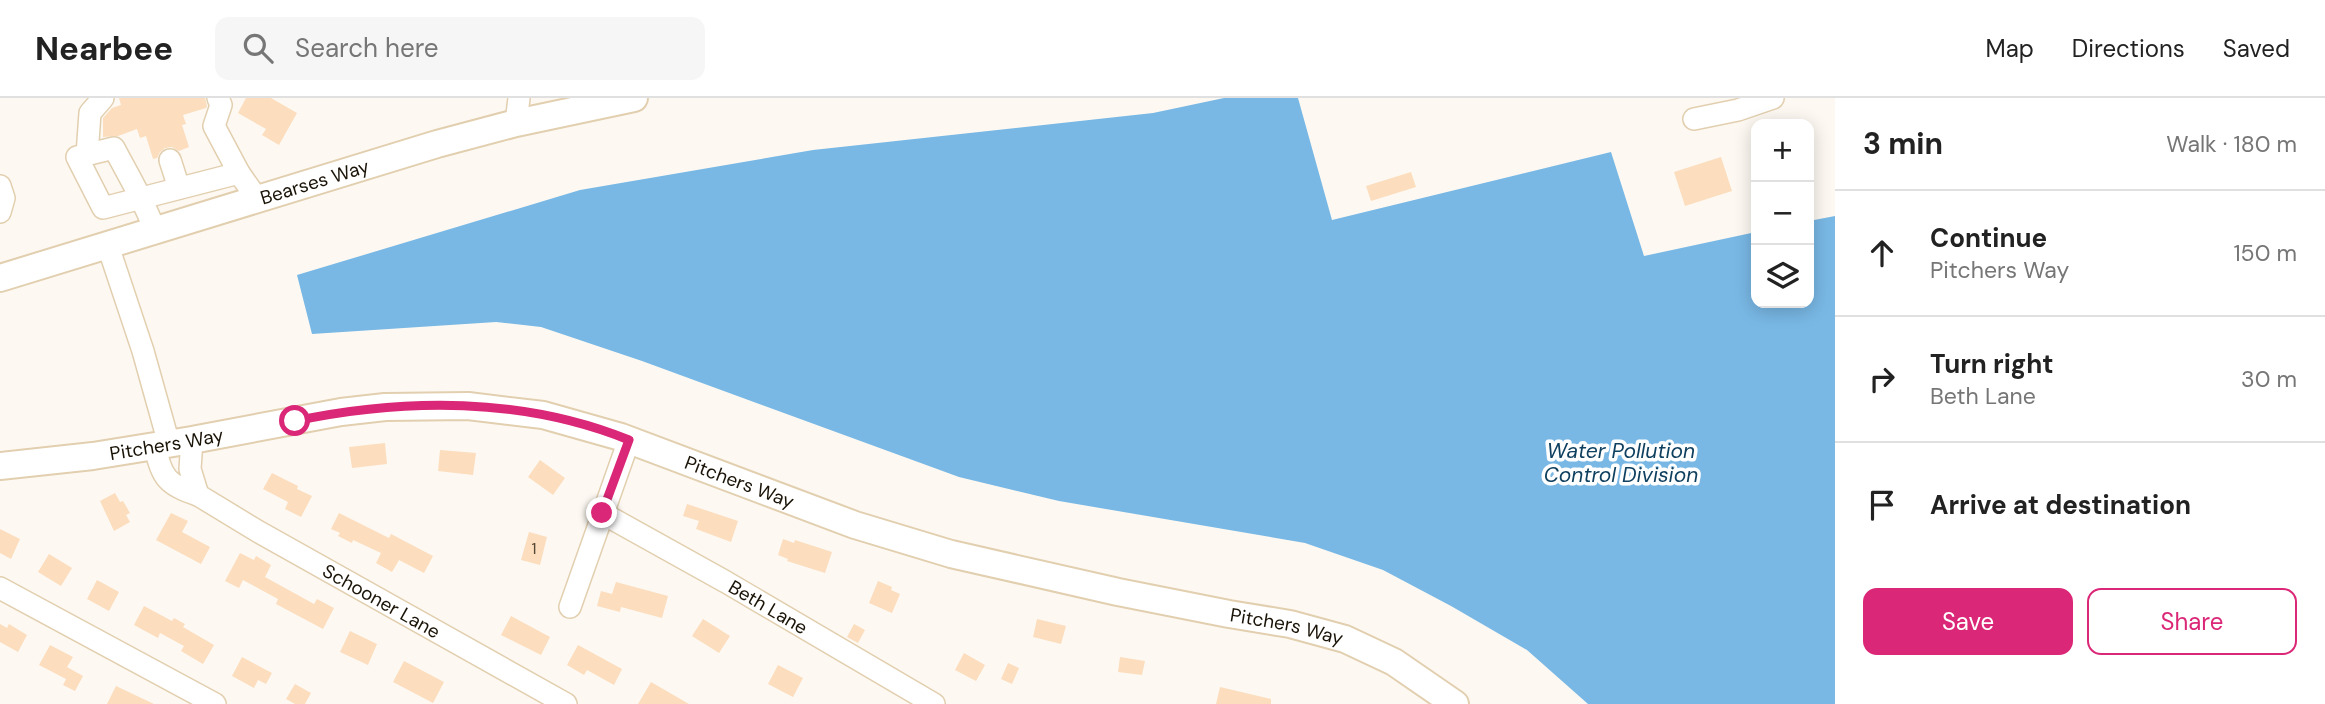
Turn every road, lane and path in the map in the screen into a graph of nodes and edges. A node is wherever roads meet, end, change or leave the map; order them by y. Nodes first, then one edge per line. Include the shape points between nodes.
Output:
1 (103, 98) edge
2 (218, 98) edge
3 (634, 98) edge
4 (1773, 98) edge
5 (573, 103) edge
6 (517, 110) edge
7 (1694, 119) dead end
8 (87, 155) junction
9 (170, 160) dead end
10 (239, 173) junction
11 (0, 186) edge
12 (180, 188) junction
13 (140, 198) junction
14 (257, 200) junction
15 (0, 212) edge
16 (155, 231) junction
17 (108, 246) junction
18 (0, 278) edge
19 (629, 440) junction
20 (172, 444) junction
21 (0, 466) edge
22 (198, 495) junction
23 (602, 513) junction
24 (0, 588) edge
25 (570, 607) dead end
26 (215, 704) edge
27 (566, 704) edge
28 (934, 704) edge
29 (1455, 704) edge

1 - 8 street via 90,113
2 - 10 street via 221,105 214,126
3 - 5 main road, Bearses Way
4 - 7 street
5 - 6 main road, Bearses Way
6 - 14 main road, Bearses Way
8 - 13 street via 114,148
8 - 13 street via 77,157 103,208
9 - 12 street
10 - 12 street
10 - 14 street
11 - 15 street via 4,198
12 - 13 street
13 - 16 street
14 - 16 main road, Bearses Way
16 - 17 main road, Bearses Way
17 - 18 main road, Bearses Way
17 - 20 street
19 - 20 main road, Pitchers Way via 543,415 418,405 341,412
19 - 23 street
19 - 29 main road, Pitchers Way via 855,525 951,554 1345,639 1394,662
20 - 21 main road, Pitchers Way
20 - 22 street via 190,469
20 - 22 street, Schooner Lane via 159,467 164,477
22 - 27 street, Schooner Lane
23 - 25 street
23 - 28 street, Beth Lane
24 - 26 street

